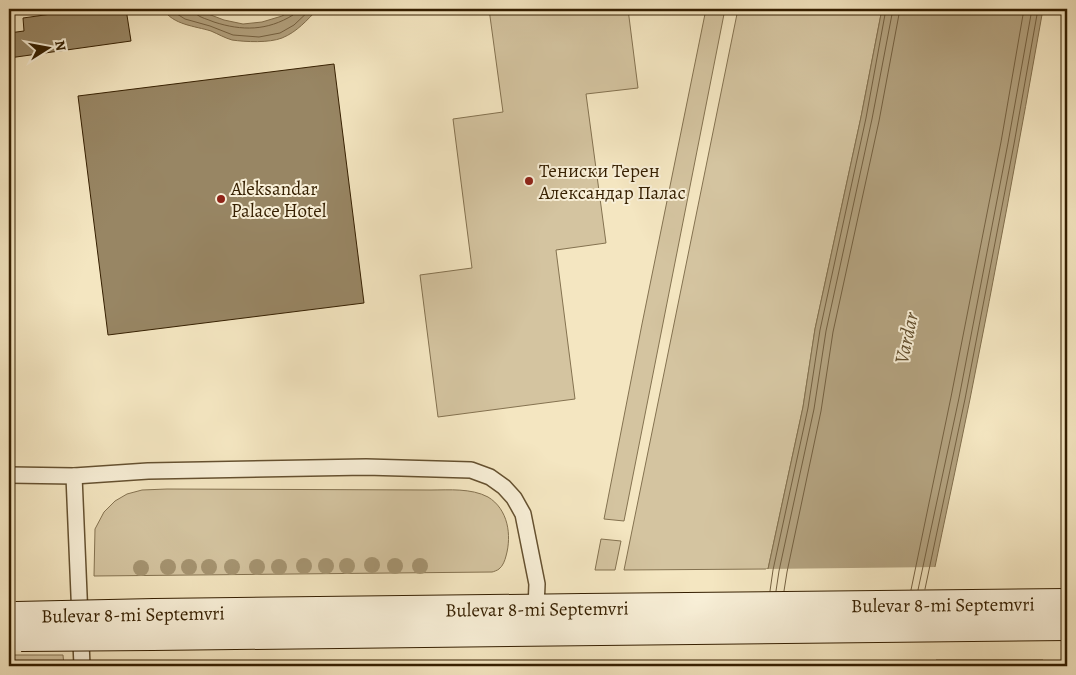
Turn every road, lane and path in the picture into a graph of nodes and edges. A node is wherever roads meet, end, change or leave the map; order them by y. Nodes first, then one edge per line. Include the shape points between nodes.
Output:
1 (9, 474) edge
2 (74, 476) junction
3 (1067, 603) edge
4 (536, 608) junction
5 (581, 620) junction
6 (153, 624) junction
7 (14, 626) edge
8 (1067, 626) edge
9 (82, 666) edge

1 - 2 lane
2 - 4 lane via 148,471 366,467 471,470 490,476 504,487 523,514 537,584
2 - 9 lane
3 - 5 street, Bulevar 8-mi Septemvri
4 - 5 street, Bulevar 8-mi Septemvri
4 - 6 street, Bulevar 8-mi Septemvri
5 - 6 street, Bulevar 8-mi Septemvri
5 - 8 street, Bulevar 8-mi Septemvri
6 - 7 street, Bulevar 8-mi Septemvri, bridge

